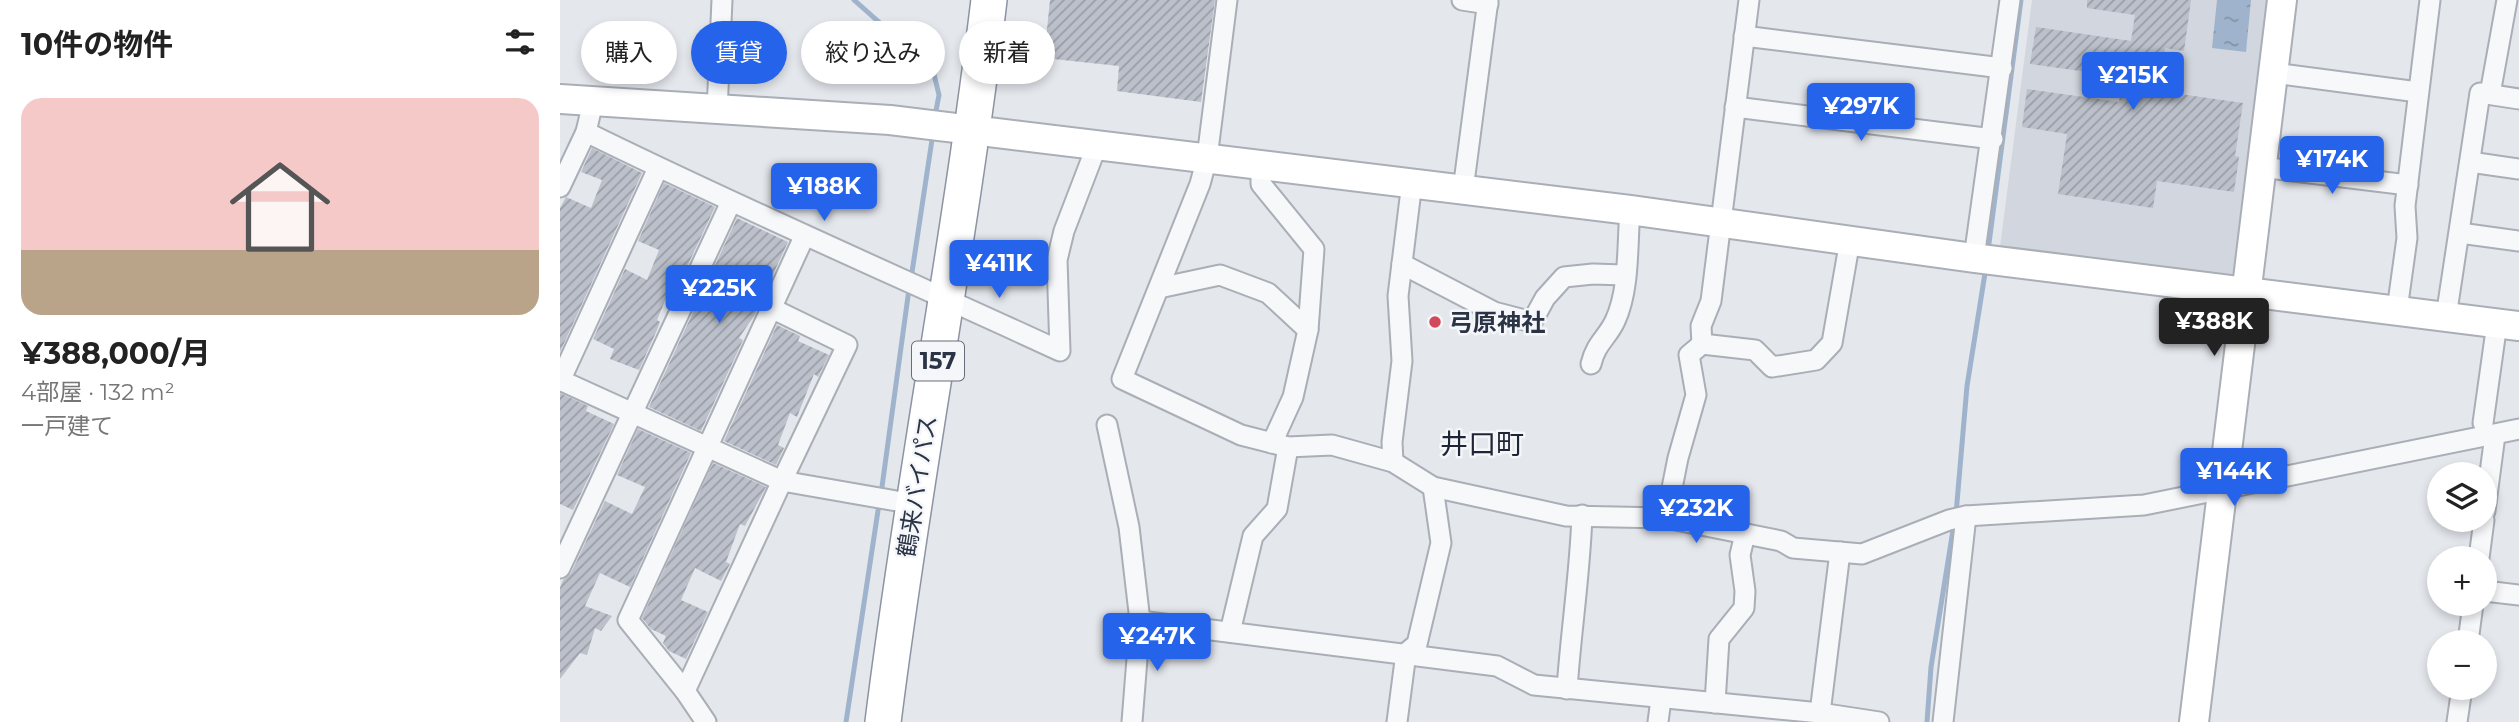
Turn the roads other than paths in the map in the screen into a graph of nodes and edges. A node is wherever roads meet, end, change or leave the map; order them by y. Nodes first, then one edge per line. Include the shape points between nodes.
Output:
1 (722, 0) edge
2 (989, 0) edge
3 (1227, 0) edge
4 (1462, 0) edge
5 (1749, 0) edge
6 (2010, 0) edge
7 (2282, 0) edge
8 (2430, 0) edge
9 (2507, 0) edge
10 (1488, 2) edge
11 (1744, 36) junction
12 (2001, 68) junction
13 (2273, 73) junction
14 (2418, 92) junction
15 (2490, 94) junction
16 (560, 99) edge
17 (2519, 99) edge
18 (593, 102) junction
19 (1735, 107) junction
20 (718, 111) junction
21 (948, 127) junction
22 (586, 132) junction
23 (1993, 139) junction
24 (1097, 145) junction
25 (1207, 158) junction
26 (2470, 162) junction
27 (1261, 164) junction
28 (2260, 167) junction
29 (658, 168) junction
30 (2519, 169) edge
31 (1412, 182) junction
32 (2408, 185) junction
33 (560, 187) edge
34 (1463, 190) junction
35 (731, 202) junction
36 (1630, 210) junction
37 (1722, 224) junction
38 (2460, 233) junction
39 (804, 237) junction
40 (1850, 240) junction
41 (2519, 241) edge
42 (1982, 259) junction
43 (1402, 264) junction
44 (1624, 275) junction
45 (922, 286) junction
46 (1160, 288) junction
47 (2246, 292) junction
48 (771, 308) junction
49 (2397, 310) junction
50 (2446, 317) junction
51 (2508, 325) edge
52 (1308, 330) junction
53 (1702, 344) junction
54 (1591, 364) dead end
55 (560, 380) edge
56 (632, 412) junction
57 (1107, 425) dead end
58 (2489, 429) junction
59 (2519, 429) edge
60 (1280, 445) junction
61 (708, 449) junction
62 (1393, 462) junction
63 (2487, 462) edge
64 (782, 481) junction
65 (1433, 487) junction
66 (2223, 490) junction
67 (914, 504) junction
68 (1583, 515) junction
69 (1666, 518) junction
70 (1959, 518) junction
71 (1745, 534) junction
72 (1840, 552) junction
73 (560, 568) edge
74 (2497, 592) edge
75 (2519, 595) edge
76 (1140, 621) junction
77 (1230, 632) junction
78 (1406, 653) junction
79 (1567, 689) junction
80 (685, 691) junction
81 (1661, 699) junction
82 (2460, 700) edge
83 (1715, 703) junction
84 (1820, 713) junction
85 (706, 722) edge
86 (883, 722) edge
87 (1132, 722) edge
88 (1397, 722) edge
89 (1658, 722) edge
90 (1879, 722) edge
91 (1943, 722) edge
92 (2194, 722) edge
93 (2457, 722) edge

1 - 20 street
2 - 21 highway, 鶴来バイパス / 157
3 - 25 street
4 - 10 street
5 - 11 street
6 - 12 street
7 - 13 street
8 - 14 street
9 - 15 street
10 - 34 street
11 - 12 street
11 - 19 street
12 - 23 street
13 - 14 street
13 - 28 street
14 - 32 street
15 - 17 street
15 - 26 street via 2480,93
16 - 18 street
18 - 20 street
18 - 22 street
19 - 23 street
19 - 37 street
20 - 21 street
21 - 24 street
21 - 45 highway, 鶴来バイパス / 157
22 - 29 street
22 - 33 street
23 - 42 street
24 - 25 street
24 - 45 street via 1057,260 1060,351
25 - 27 street
25 - 46 street
26 - 30 street
26 - 38 street
27 - 31 street
27 - 52 street via 1261,184 1314,249
28 - 32 street
28 - 47 street
29 - 35 street
29 - 55 street
31 - 34 street
31 - 43 street
32 - 49 street via 2407,238
34 - 36 street
35 - 39 street
35 - 56 street
36 - 37 street
36 - 44 street
37 - 40 street
37 - 53 street via 1711,301 1701,326
38 - 41 street
38 - 50 street
39 - 45 street
39 - 48 street
40 - 42 street
40 - 53 street via 1832,343 1816,360 1772,367 1755,350
42 - 47 street
43 - 44 street via 1494,312 1532,322 1564,277
43 - 62 street via 1398,296 1402,361
44 - 54 street via 1615,322 1595,347
45 - 67 highway, 鶴来バイパス / 157
46 - 52 street via 1220,275 1268,293
46 - 60 street via 1122,379 1241,435
47 - 49 street
47 - 66 street
48 - 61 street
48 - 64 street via 847,345
49 - 50 street
50 - 51 street
51 - 58 street
52 - 60 street
53 - 69 street via 1689,355 1696,395
55 - 56 street
56 - 61 street
56 - 73 street
57 - 76 street via 1129,527
58 - 59 street
58 - 63 street
58 - 66 street
60 - 62 street via 1332,445
60 - 77 street via 1277,509 1253,536
61 - 64 street
61 - 80 street via 628,620
62 - 65 street
64 - 67 street
64 - 80 street
65 - 68 street via 1566,516
65 - 78 street via 1441,543 1417,644
66 - 70 street via 2144,505
66 - 92 street
67 - 86 highway, 鶴来バイパス / 157
68 - 69 street
68 - 79 street
69 - 71 street
70 - 72 street via 1862,554
70 - 91 street
71 - 72 street via 1793,548
71 - 83 street via 1740,555 1744,608 1719,639
72 - 84 street
74 - 75 street
76 - 77 street
76 - 87 street
77 - 78 street
78 - 79 street via 1497,666 1534,685
78 - 88 street
79 - 81 street
80 - 85 street
81 - 83 street
81 - 89 street
82 - 93 street
83 - 84 street
84 - 90 street

